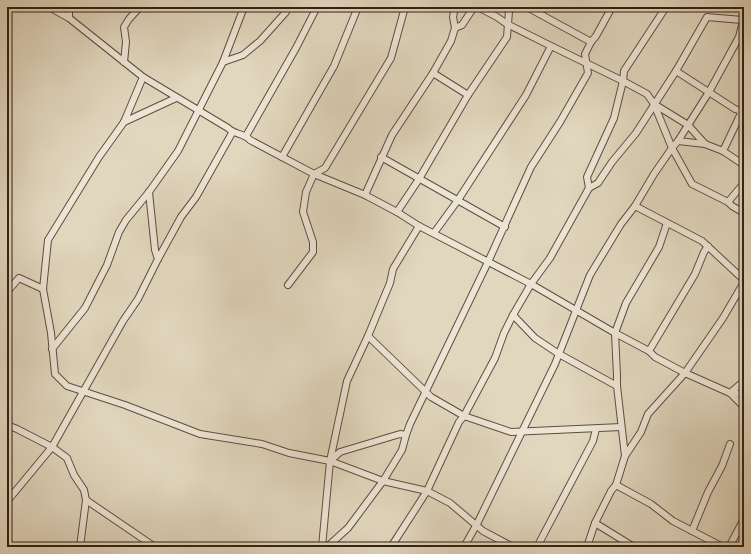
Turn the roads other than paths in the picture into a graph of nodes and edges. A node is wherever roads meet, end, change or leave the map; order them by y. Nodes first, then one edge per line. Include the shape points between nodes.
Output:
1 (49, 7) edge
2 (68, 7) edge
3 (140, 7) edge
4 (244, 7) edge
5 (288, 7) edge
6 (317, 7) edge
7 (358, 7) edge
8 (405, 7) edge
9 (455, 7) edge
10 (474, 7) edge
11 (478, 7) edge
12 (511, 7) edge
13 (527, 7) edge
14 (666, 7) edge
15 (608, 8) edge
16 (69, 18) junction
17 (743, 18) edge
18 (507, 24) junction
19 (455, 28) junction
20 (591, 42) junction
21 (550, 46) junction
22 (124, 62) junction
23 (223, 62) junction
24 (587, 62) junction
25 (676, 71) junction
26 (433, 73) junction
27 (143, 77) junction
28 (623, 80) junction
29 (709, 92) junction
30 (468, 95) junction
31 (176, 98) junction
32 (654, 104) junction
33 (743, 110) edge
34 (199, 112) junction
35 (124, 122) junction
36 (688, 125) junction
37 (232, 133) junction
38 (246, 136) junction
39 (678, 141) junction
40 (705, 144) junction
41 (672, 148) junction
42 (723, 151) junction
43 (282, 157) junction
44 (381, 157) junction
45 (744, 166) edge
46 (314, 174) junction
47 (419, 179) junction
48 (744, 183) edge
49 (589, 188) junction
50 (149, 192) junction
51 (365, 195) junction
52 (458, 200) junction
53 (728, 202) junction
54 (635, 206) junction
55 (397, 212) junction
56 (744, 213) edge
57 (667, 223) junction
58 (419, 226) junction
59 (505, 226) junction
60 (434, 233) junction
61 (708, 246) junction
62 (158, 259) junction
63 (488, 262) junction
64 (744, 281) edge
65 (288, 284) dead end
66 (531, 284) junction
67 (43, 289) junction
68 (7, 292) edge
69 (576, 310) junction
70 (513, 315) junction
71 (615, 333) junction
72 (368, 336) junction
73 (52, 349) junction
74 (650, 351) junction
75 (558, 354) junction
76 (685, 373) junction
77 (744, 381) edge
78 (617, 386) junction
79 (426, 391) junction
80 (83, 392) junction
81 (730, 393) junction
82 (744, 394) edge
83 (744, 407) edge
84 (464, 416) junction
85 (7, 425) edge
86 (621, 427) junction
87 (596, 428) junction
88 (523, 432) junction
89 (406, 435) junction
90 (730, 444) dead end
91 (52, 447) junction
92 (625, 456) junction
93 (330, 461) junction
94 (383, 481) junction
95 (616, 485) junction
96 (427, 491) junction
97 (8, 500) edge
98 (86, 500) junction
99 (744, 519) edge
100 (595, 523) junction
101 (477, 524) junction
102 (692, 531) junction
103 (625, 545) edge
104 (80, 547) edge
105 (155, 547) edge
106 (322, 547) edge
107 (327, 547) edge
108 (391, 547) edge
109 (464, 547) edge
110 (513, 547) edge
111 (537, 547) edge
112 (587, 547) edge
113 (634, 547) edge
114 (723, 547) edge
115 (729, 547) edge

1 - 16 street
2 - 16 street
3 - 22 street via 124,27
4 - 23 street
5 - 23 street via 260,41 243,55
6 - 38 street
7 - 43 street via 334,66
8 - 46 street via 392,58 325,168
9 - 19 street
10 - 19 street via 462,25
11 - 18 street
12 - 18 street
13 - 20 street
14 - 28 street via 624,71
15 - 20 street
16 - 22 street
17 - 25 street via 707,17
17 - 29 street via 739,37
18 - 21 street
18 - 30 street via 506,37
19 - 26 street via 451,41
20 - 24 street via 585,54
21 - 24 street
21 - 52 street via 526,95
22 - 27 street
23 - 34 street
24 - 28 street
24 - 59 street via 588,73 531,167
25 - 29 street
25 - 32 street
26 - 30 street
26 - 44 street via 392,135
27 - 31 street
27 - 35 street
28 - 32 street via 647,94
28 - 49 street via 614,118 587,177
29 - 33 street via 735,109
29 - 36 street
30 - 47 street
31 - 34 street
31 - 35 street
32 - 36 street
32 - 41 street
32 - 49 street via 636,133 598,183
33 - 42 street
34 - 37 street via 228,128
34 - 50 street via 178,151
35 - 67 street via 99,157 48,240
36 - 39 street
36 - 40 street
37 - 38 street
37 - 62 street
38 - 43 street
39 - 40 street
39 - 41 street
40 - 42 street
41 - 53 street via 692,184
41 - 54 street
42 - 45 street
43 - 46 street
44 - 47 street
44 - 51 street
46 - 51 street
46 - 65 street via 306,192 303,212 313,242 313,252
47 - 52 street
47 - 55 street
48 - 53 street
49 - 66 street via 550,258
50 - 62 street
50 - 73 street via 119,232 107,265 85,308
51 - 55 street
52 - 59 street
52 - 60 street
53 - 56 street
54 - 57 street
54 - 69 street via 620,224 590,275
55 - 58 street
57 - 61 street
57 - 71 street via 659,247 626,303
58 - 60 street
58 - 72 street via 394,269
59 - 63 street
60 - 63 street
61 - 64 street
61 - 74 street via 696,274
62 - 80 street via 138,299
63 - 66 street
63 - 79 street
64 - 76 street via 723,318
66 - 69 street
66 - 70 street
67 - 68 street via 19,278
67 - 73 street
69 - 71 street
69 - 75 street
70 - 75 street via 535,338
70 - 84 street via 495,358
71 - 74 street
71 - 78 street
72 - 79 street
72 - 93 street via 347,382
73 - 80 street via 55,374 67,386
74 - 76 street via 655,357
75 - 78 street
75 - 88 street
76 - 81 street
76 - 92 street via 648,414 641,432
77 - 81 street
78 - 86 street
79 - 84 street
79 - 89 street
80 - 91 street
80 - 93 street via 200,434 262,444 289,453
81 - 82 street
81 - 83 street
84 - 88 street via 511,432
84 - 96 street
85 - 91 street
86 - 87 street
86 - 92 street
87 - 88 street
87 - 111 street via 593,441
88 - 101 street
89 - 93 street via 400,434 340,452
89 - 94 street via 402,450
90 - 102 street
91 - 97 street
91 - 98 street via 67,458 84,490
92 - 95 street
93 - 94 street
93 - 106 street
94 - 96 street
94 - 107 street via 348,528
95 - 100 street
95 - 102 street
96 - 101 street via 450,502
96 - 108 street
98 - 104 street
98 - 105 street
99 - 115 street
100 - 103 street
100 - 112 street
101 - 109 street
101 - 110 street via 484,531
102 - 114 street
103 - 113 street

